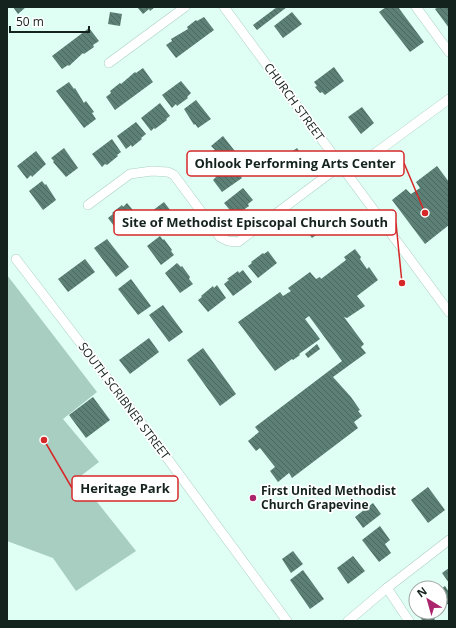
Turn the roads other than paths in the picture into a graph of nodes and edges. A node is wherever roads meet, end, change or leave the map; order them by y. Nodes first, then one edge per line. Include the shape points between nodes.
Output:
1 (185, 7) edge
2 (224, 7) edge
3 (416, 7) edge
4 (449, 52) edge
5 (109, 63) dead end
6 (449, 99) edge
7 (344, 170) junction
8 (88, 205) dead end
9 (16, 259) dead end
10 (449, 312) edge
11 (449, 540) edge
12 (387, 588) junction
13 (287, 621) edge
14 (348, 621) edge
15 (409, 621) edge

1 - 5 street
2 - 7 street, CHURCH STREET
3 - 4 street
6 - 7 street via 355,168
7 - 8 street via 332,171 238,242 220,237 174,176 168,172 144,171 130,174
7 - 10 street, CHURCH STREET
9 - 13 street, SOUTH SCRIBNER STREET via 131,409
11 - 12 street
12 - 14 street
12 - 15 street

